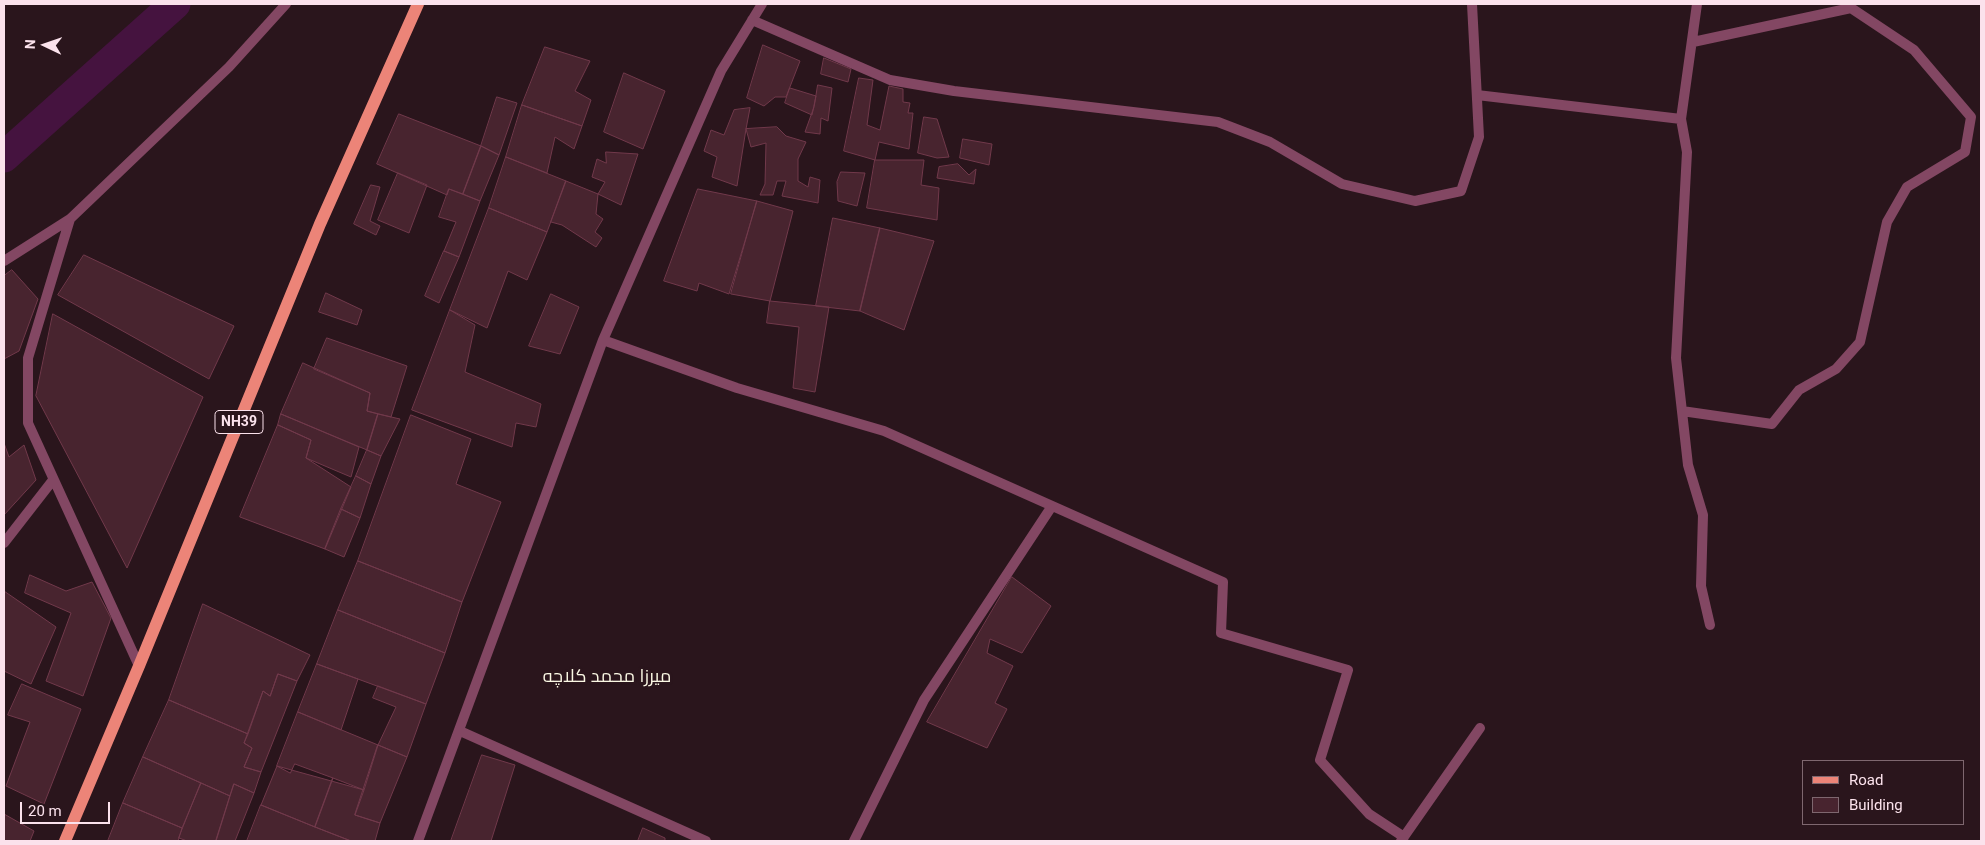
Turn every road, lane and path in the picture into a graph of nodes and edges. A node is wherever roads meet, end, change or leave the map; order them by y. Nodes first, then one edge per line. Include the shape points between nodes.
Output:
1 (286, 4) edge
2 (418, 4) edge
3 (762, 4) edge
4 (1472, 4) edge
5 (1697, 4) edge
6 (752, 20) junction
7 (1693, 42) junction
8 (1477, 95) junction
9 (1681, 119) junction
10 (70, 219) junction
11 (4, 261) edge
12 (603, 340) junction
13 (1682, 411) junction
14 (53, 480) junction
15 (1052, 506) junction
16 (4, 543) edge
17 (1710, 625) dead end
18 (139, 666) junction
19 (1480, 728) dead end
20 (460, 731) junction
21 (1402, 839) edge
22 (65, 841) edge
23 (418, 841) edge
24 (706, 841) edge
25 (854, 841) edge

1 - 10 street via 229,66
2 - 18 main road, NH39 via 320,224
3 - 6 street
4 - 8 street
5 - 7 street
6 - 8 street via 890,80 1218,122 1270,142 1342,184 1415,202 1461,191 1480,137
6 - 12 street via 721,71
7 - 9 street
7 - 13 street via 1851,8 1914,50 1971,117 1965,152 1907,187 1887,222 1860,342 1836,368 1799,390 1772,424
8 - 9 street
9 - 13 street via 1687,152 1676,358
10 - 11 street
10 - 14 street via 28,358 28,423
12 - 15 street via 738,388 884,431
12 - 20 street
13 - 17 street via 1688,465 1703,515 1701,586
14 - 16 street
14 - 18 street
15 - 21 street via 1223,582 1221,633 1348,670 1320,760 1369,814
15 - 25 street via 924,700
18 - 22 main road, NH39
19 - 21 street
20 - 23 street
20 - 24 street

